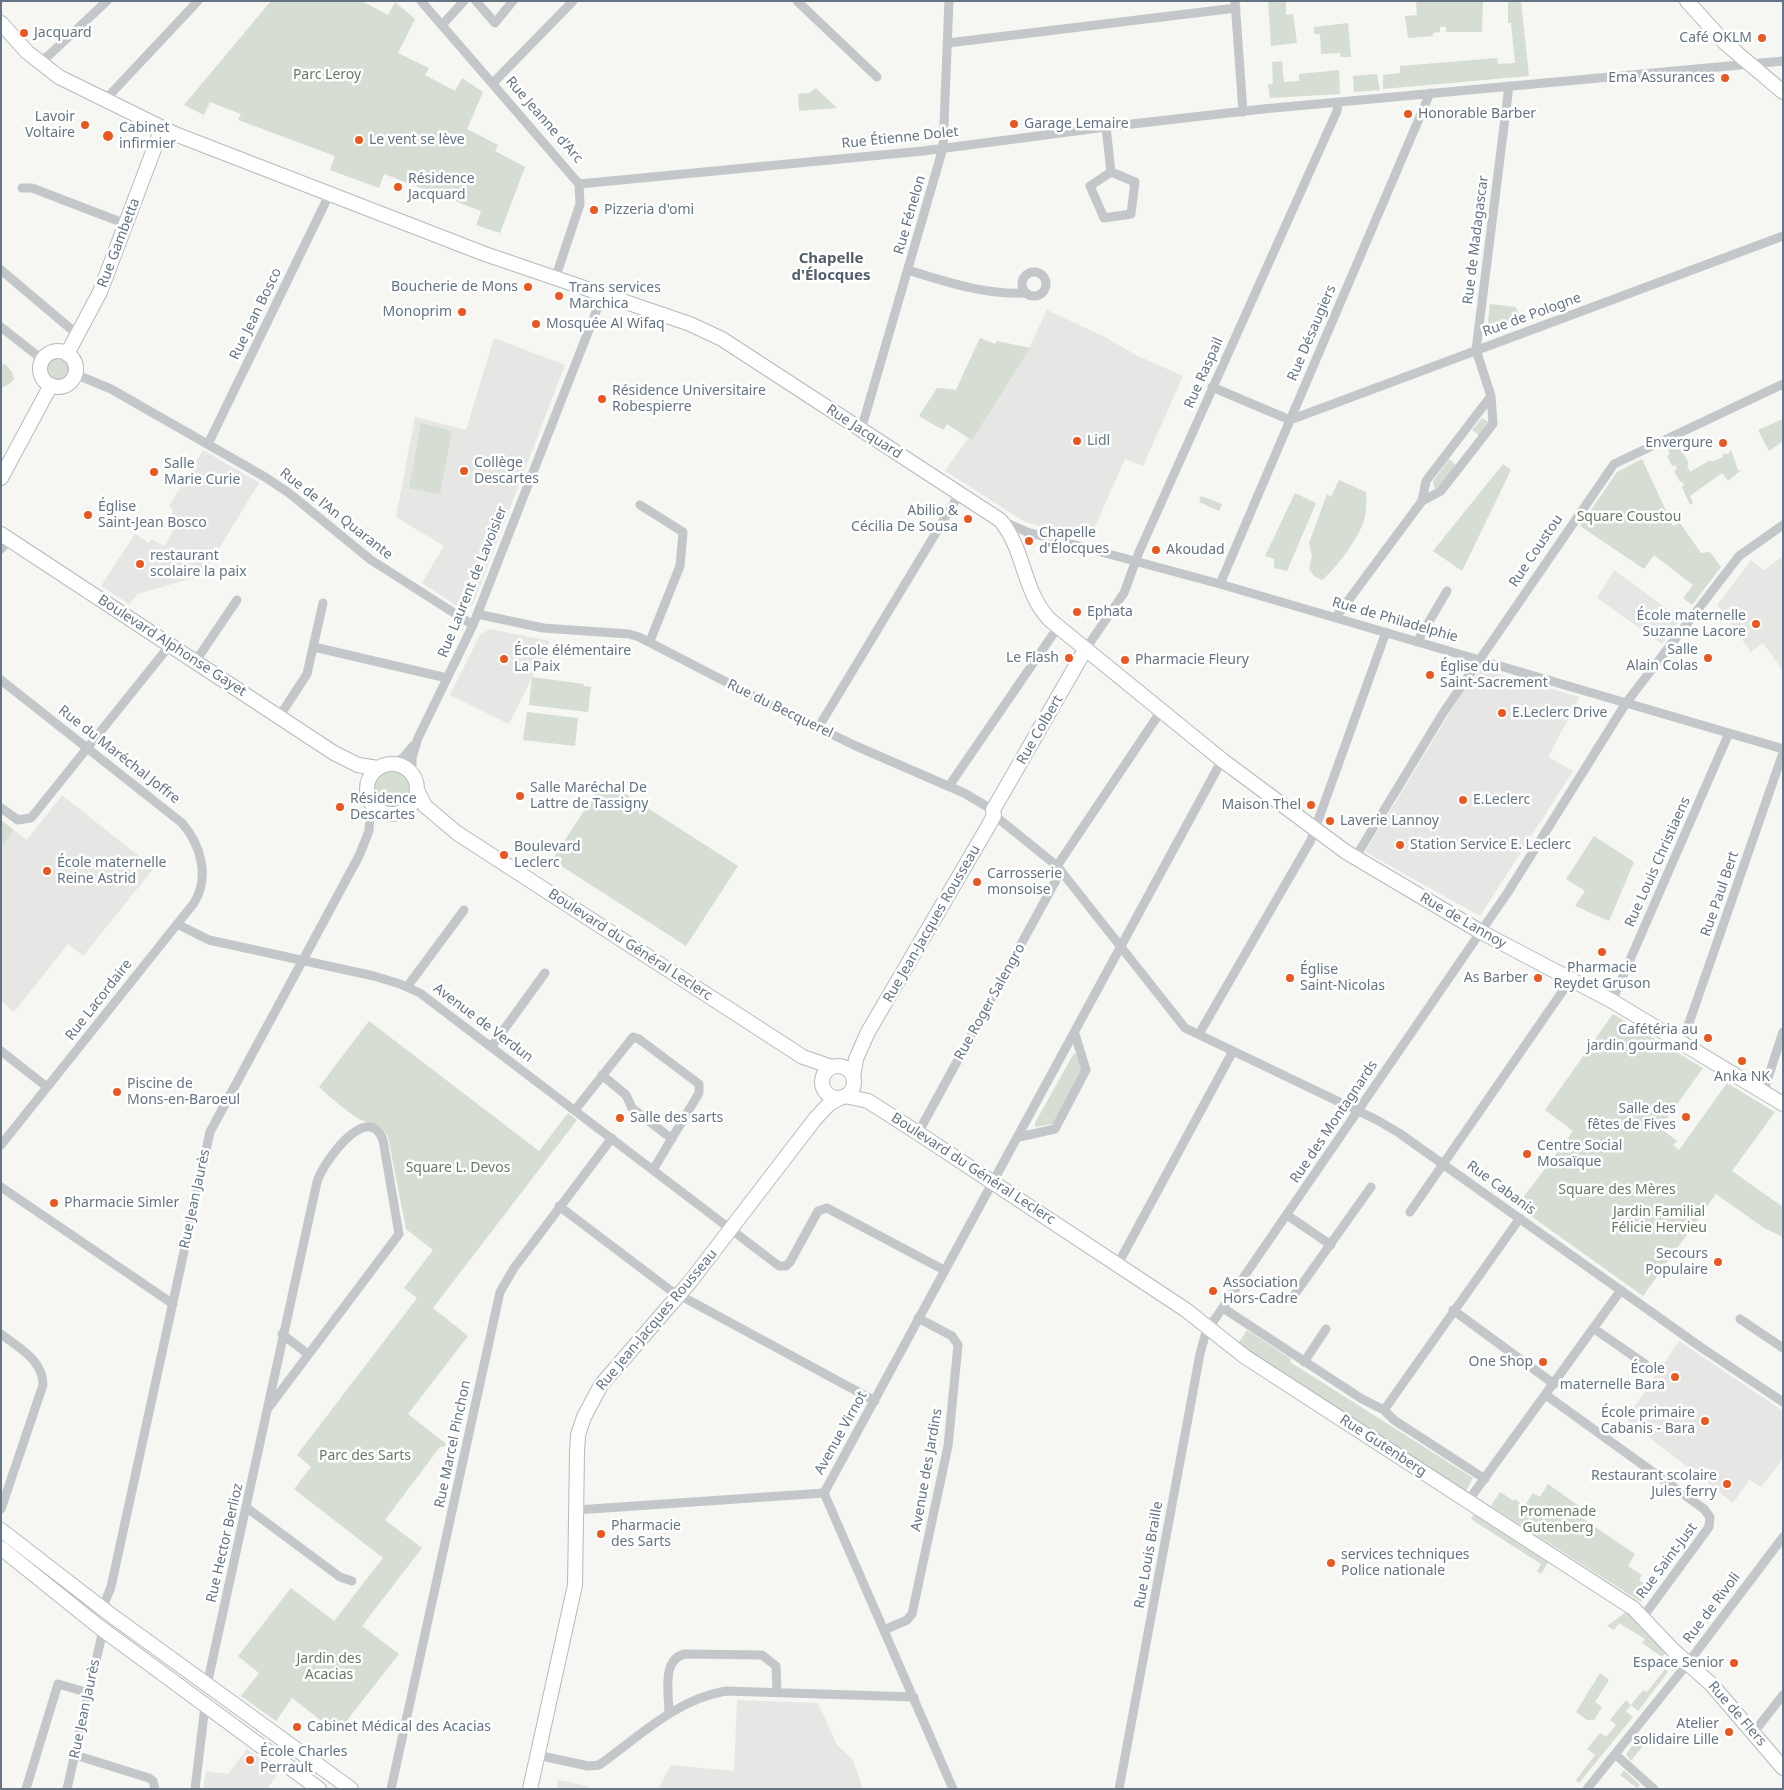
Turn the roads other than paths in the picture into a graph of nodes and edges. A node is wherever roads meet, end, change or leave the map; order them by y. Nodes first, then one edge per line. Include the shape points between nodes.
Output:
1 (108, 1) edge
2 (198, 1) edge
3 (421, 1) edge
4 (464, 1) edge
5 (476, 1) edge
6 (512, 1) edge
7 (573, 1) edge
8 (797, 1) edge
9 (949, 1) edge
10 (1688, 1) edge
11 (1235, 5) edge
12 (1, 23) edge
13 (442, 25) junction
14 (948, 43) junction
15 (1783, 60) edge
16 (38, 62) junction
17 (1750, 64) junction
18 (877, 77) dead end
19 (493, 83) junction
20 (1509, 86) junction
21 (1783, 92) edge
22 (1430, 93) junction
23 (104, 101) junction
24 (1338, 103) junction
25 (1243, 112) junction
26 (1106, 127) junction
27 (162, 128) junction
28 (943, 148) junction
29 (1111, 172) junction
30 (580, 184) junction
31 (22, 188) dead end
32 (329, 194) junction
33 (126, 224) junction
34 (1783, 236) edge
35 (1, 270) edge
36 (908, 270) junction
37 (555, 279) junction
38 (1026, 293) dead end
39 (603, 294) junction
40 (1, 328) edge
41 (78, 335) junction
42 (1476, 350) junction
43 (67, 354) junction
44 (43, 360) junction
45 (75, 374) junction
46 (1783, 384) edge
47 (51, 385) junction
48 (1212, 387) junction
49 (1491, 396) junction
50 (1290, 420) junction
51 (861, 430) junction
52 (208, 444) junction
53 (1, 478) edge
54 (960, 494) junction
55 (1422, 501) junction
56 (640, 505) dead end
57 (1000, 520) junction
58 (1783, 525) edge
59 (4, 541) edge
60 (1136, 561) junction
61 (1220, 584) junction
62 (1447, 591) dead end
63 (236, 600) dead end
64 (323, 602) dead end
65 (477, 614) junction
66 (1336, 618) junction
67 (473, 625) junction
68 (1058, 627) junction
69 (1386, 632) junction
70 (650, 642) junction
71 (1417, 642) junction
72 (170, 645) junction
73 (314, 646) junction
74 (1085, 650) junction
75 (1478, 659) junction
76 (195, 662) junction
77 (447, 678) junction
78 (1, 680) edge
79 (1626, 703) junction
80 (1161, 711) junction
81 (279, 717) junction
82 (818, 728) junction
83 (1729, 733) junction
84 (418, 738) junction
85 (86, 748) junction
86 (1783, 751) edge
87 (334, 753) junction
88 (1222, 760) junction
89 (394, 763) junction
90 (378, 768) junction
91 (412, 773) junction
92 (949, 786) junction
93 (418, 792) junction
94 (369, 796) junction
95 (1, 808) edge
96 (994, 813) junction
97 (396, 814) junction
98 (1315, 830) junction
99 (457, 833) junction
100 (1355, 858) junction
101 (202, 865) joint
102 (1059, 869) junction
103 (464, 910) dead end
104 (178, 924) junction
105 (1482, 932) junction
106 (1122, 947) junction
107 (303, 961) junction
108 (545, 973) dead end
109 (1571, 979) junction
110 (407, 986) junction
111 (1612, 1001) junction
112 (1185, 1028) joint
113 (868, 1032) junction
114 (1783, 1032) edge
115 (1075, 1034) junction
116 (1199, 1034) junction
117 (1682, 1043) junction
118 (492, 1046) junction
119 (1, 1050) edge
120 (1233, 1050) junction
121 (803, 1057) junction
122 (833, 1067) junction
123 (602, 1075) junction
124 (853, 1080) junction
125 (822, 1083) junction
126 (47, 1087) junction
127 (1763, 1093) junction
128 (843, 1097) junction
129 (874, 1104) junction
130 (1783, 1104) edge
131 (575, 1110) junction
132 (1358, 1111) junction
133 (918, 1133) junction
134 (1019, 1137) junction
135 (612, 1138) junction
136 (672, 1139) junction
137 (799, 1140) junction
138 (1, 1145) edge
139 (1443, 1163) junction
140 (653, 1170) junction
141 (994, 1183) junction
142 (1, 1187) edge
143 (1371, 1187) dead end
144 (560, 1206) junction
145 (1410, 1212) dead end
146 (1287, 1215) junction
147 (1520, 1218) junction
148 (731, 1229) junction
149 (1072, 1234) joint
150 (1331, 1245) junction
151 (1118, 1264) junction
152 (944, 1270) junction
153 (1621, 1290) junction
154 (1295, 1294) dead end
155 (679, 1295) junction
156 (173, 1304) junction
157 (1223, 1308) junction
158 (1453, 1310) junction
159 (918, 1318) junction
160 (1740, 1319) dead end
161 (1209, 1328) junction
162 (1593, 1328) junction
163 (1326, 1330) dead end
164 (1, 1334) edge
165 (282, 1334) junction
166 (1783, 1348) edge
167 (308, 1354) junction
168 (1304, 1362) junction
169 (1645, 1364) dead end
170 (1554, 1384) junction
171 (1546, 1395) junction
172 (875, 1400) junction
173 (1783, 1402) edge
174 (269, 1407) junction
175 (1384, 1410) junction
176 (1485, 1479) junction
177 (824, 1493) junction
178 (1468, 1501) junction
179 (247, 1508) junction
180 (1, 1509) edge
181 (576, 1510) junction
182 (1, 1530) edge
183 (1781, 1544) edge
184 (1, 1548) edge
185 (352, 1581) dead end
186 (107, 1612) junction
187 (1643, 1616) junction
188 (102, 1630) junction
189 (884, 1630) junction
190 (1688, 1663) junction
191 (207, 1685) junction
192 (777, 1692) junction
193 (89, 1693) junction
194 (1783, 1695) edge
195 (914, 1698) junction
196 (205, 1706) junction
197 (669, 1714) junction
198 (1754, 1732) junction
199 (1615, 1754) junction
200 (75, 1755) junction
201 (537, 1755) junction
202 (1783, 1768) edge
203 (26, 1789) edge
204 (67, 1789) edge
205 (155, 1789) edge
206 (194, 1789) edge
207 (319, 1789) edge
208 (350, 1789) edge
209 (392, 1789) edge
210 (530, 1789) edge
211 (953, 1789) edge
212 (1119, 1789) edge
213 (1587, 1789) edge
214 (1654, 1789) edge

1 - 16 street
2 - 23 street
3 - 13 street, Rue Jeanne d'Arc
4 - 13 street
5 - 6 street via 495,23
7 - 19 street
8 - 18 street
9 - 14 street, Rue Fénelon
10 - 17 street
11 - 14 street
11 - 25 street
12 - 16 street, Rue Jacquard
13 - 19 street, Rue Jeanne d'Arc
14 - 28 street, Rue Fénelon
15 - 17 street, Rue Étienne Dolet
16 - 23 street, Rue Jacquard via 66,82
17 - 20 street, Rue Étienne Dolet
17 - 21 street
19 - 30 street, Rue Jeanne d'Arc
20 - 22 street, Rue Étienne Dolet
20 - 42 street, Rue de Madagascar
22 - 24 street, Rue Étienne Dolet
22 - 50 street, Rue Désaugiers
23 - 27 street, Rue Jacquard
24 - 25 street, Rue Étienne Dolet
24 - 48 street, Rue Raspail
25 - 26 street, Rue Étienne Dolet
26 - 28 street, Rue Étienne Dolet
26 - 29 street
27 - 32 street, Rue Jacquard
27 - 33 street, Rue Gambetta
28 - 30 street, Rue Étienne Dolet
28 - 36 street, Rue Fénelon
29 - 29 street via 1136,182 1130,214 1104,218 1090,186
30 - 37 street, Rue Jeanne d'Arc via 580,204
31 - 33 street via 32,188
32 - 37 street, Rue Jacquard
32 - 52 street, Rue Jean Bosco
33 - 41 street, Rue Gambetta via 100,292
34 - 42 street, Rue de Pologne
35 - 41 street
36 - 38 street via 956,285 1011,294
36 - 51 street, Rue Fénelon
37 - 39 street, Rue Jacquard
39 - 51 street, Rue Jacquard via 690,324 722,339
39 - 65 street, Rue Laurent de Lavoisier
40 - 44 street
41 - 43 street, Rue Gambetta
42 - 49 street, Rue de Madagascar
42 - 50 street, Rue de Pologne
43 - 44 street via 53,352
43 - 45 street via 74,362
44 - 47 street via 41,374
45 - 47 street via 66,385
45 - 52 street, Rue de l'An Quarante via 111,388
46 - 75 street, Rue Coustou via 1614,464
47 - 53 street
48 - 50 street
48 - 60 street, Rue Raspail
49 - 55 street, Rue de Madagascar via 1426,482
49 - 55 street, Rue de Madagascar via 1493,424 1441,491
50 - 61 street, Rue Désaugiers
51 - 54 street, Rue Jacquard
52 - 67 street, Rue de l'An Quarante via 282,488 371,560
54 - 57 street, Rue Jacquard
54 - 82 street
55 - 66 street, Rue de Madagascar
56 - 70 street via 683,532 680,566
57 - 60 street, Rue de Philadelphie via 1027,532
57 - 68 street, Rue Jacquard via 1009,532 1038,606
58 - 79 street, Rue des Montagnards via 1739,556
59 - 72 street, Boulevard Alphonse Gayet
60 - 61 street, Rue de Philadelphie
60 - 74 street, Rue Raspail via 1124,593
61 - 66 street, Rue de Philadelphie
62 - 71 street
63 - 76 street
64 - 73 street
65 - 67 street, Rue Laurent de Lavoisier
65 - 70 street, Rue du Becquerel via 543,628 629,634
66 - 69 street, Rue de Philadelphie
67 - 77 street, Rue Laurent de Lavoisier
68 - 74 street, Rue Jacquard
68 - 92 street
69 - 71 street, Rue de Philadelphie
69 - 98 street
70 - 82 street, Rue du Becquerel
71 - 75 street, Rue de Philadelphie
72 - 76 street, Boulevard Alphonse Gayet
72 - 85 street
73 - 77 street
73 - 81 street via 307,674
74 - 80 street, Rue de Lannoy
74 - 96 street, Rue Colbert
75 - 79 street, Rue de Philadelphie
75 - 100 street, Rue Coustou
76 - 81 street, Boulevard Alphonse Gayet
77 - 84 street, Rue Laurent de Lavoisier
78 - 85 street, Rue du Maréchal Joffre
79 - 83 street, Rue de Philadelphie
79 - 105 street, Rue des Montagnards
80 - 88 street, Rue de Lannoy
80 - 102 street, Rue Roger Salengro
81 - 87 street, Boulevard Alphonse Gayet
82 - 92 street, Rue du Becquerel
83 - 86 street, Rue de Philadelphie
83 - 111 street, Rue Louis Christiaens
84 - 89 street, Rue Laurent de Lavoisier via 404,757
84 - 91 street, Rue Laurent de Lavoisier via 412,758
85 - 95 street via 30,818 18,820
85 - 101 street, Rue du Maréchal Joffre via 182,824 195,841
86 - 117 street, Rue Paul Bert
87 - 90 street, Boulevard Alphonse Gayet via 364,767
87 - 94 street, Boulevard Alphonse Gayet via 356,772
88 - 98 street, Rue de Lannoy
88 - 106 street, Avenue Virnot
89 - 90 street
89 - 91 street
90 - 94 street via 371,775
91 - 93 street
92 - 96 street, Rue du Becquerel
93 - 97 street via 410,806
93 - 99 street, Boulevard du Général Leclerc via 425,806
94 - 97 street via 382,812
94 - 107 street, Rue Jean Jaurès via 369,831 364,845
96 - 102 street, Rue du Becquerel
96 - 113 street, Rue Jean-Jacques Rousseau
97 - 99 street, Boulevard du Général Leclerc via 419,814
98 - 100 street, Rue de Lannoy
98 - 116 street
99 - 121 street, Boulevard du Général Leclerc
100 - 105 street, Rue de Lannoy
101 - 104 street, Rue Lacordaire via 197,898
102 - 106 street, Rue du Becquerel
102 - 133 street, Rue Roger Salengro
103 - 110 street
104 - 107 street, Avenue de Verdun via 209,940
104 - 126 street, Rue Lacordaire
105 - 109 street, Rue de Lannoy
105 - 132 street, Rue des Montagnards
106 - 112 street, Rue du Becquerel
106 - 115 street, Avenue Virnot
107 - 110 street, Avenue de Verdun
107 - 156 street, Rue Jean Jaurès via 212,1125
108 - 118 street
109 - 111 street, Rue de Lannoy
109 - 139 street
110 - 118 street, Avenue de Verdun via 437,1004
111 - 117 street, Rue de Lannoy
112 - 116 street, Rue Cabanis
113 - 122 street, Rue Jean-Jacques Rousseau via 843,1062
113 - 124 street, Rue Jean-Jacques Rousseau via 856,1059
114 - 127 street
115 - 134 street, Avenue Virnot
115 - 134 street via 1086,1070 1055,1129
116 - 120 street, Rue Cabanis
117 - 127 street, Rue de Lannoy
118 - 131 street, Avenue de Verdun
119 - 126 street
120 - 132 street, Rue Cabanis
120 - 151 street
121 - 122 street, Boulevard du Général Leclerc
121 - 125 street, Boulevard du Général Leclerc via 816,1070
122 - 124 street via 845,1068
122 - 125 street via 825,1073
123 - 131 street
123 - 136 street via 626,1095 632,1108
123 - 136 street via 630,1039 636,1037 699,1084 699,1093
124 - 128 street via 851,1091
124 - 129 street, Boulevard du Général Leclerc
125 - 128 street via 831,1096
125 - 137 street, Rue Jean-Jacques Rousseau via 816,1105
126 - 138 street, Rue Lacordaire
127 - 130 street, Rue de Lannoy
128 - 129 street, Boulevard du Général Leclerc
128 - 137 street, Rue Jean-Jacques Rousseau via 825,1107
129 - 133 street, Boulevard du Général Leclerc
131 - 135 street, Avenue de Verdun
132 - 139 street, Rue Cabanis
132 - 146 street, Rue des Montagnards
133 - 141 street, Boulevard du Général Leclerc
134 - 141 street, Avenue Virnot
135 - 140 street, Avenue de Verdun
135 - 144 street, Rue Marcel Pinchon
136 - 140 street
137 - 148 street, Rue Jean-Jacques Rousseau
139 - 145 street
139 - 147 street, Rue Cabanis
140 - 148 street, Avenue de Verdun
141 - 149 street, Boulevard du Général Leclerc
141 - 152 street, Avenue Virnot
142 - 156 street
143 - 150 street
144 - 155 street
144 - 209 street, Rue Marcel Pinchon via 500,1292
146 - 150 street
146 - 157 street, Rue des Montagnards
147 - 153 street, Rue Cabanis
147 - 158 street
148 - 152 street, Avenue de Verdun via 783,1267 792,1259 818,1211 827,1208
148 - 155 street, Rue Jean-Jacques Rousseau
149 - 151 street, Rue Gutenberg
150 - 154 street
151 - 161 street, Rue Gutenberg
152 - 159 street, Avenue Virnot
153 - 162 street
153 - 173 street, Rue Cabanis
155 - 172 street
155 - 181 street, Rue Jean-Jacques Rousseau via 592,1398 578,1435
156 - 186 street, Rue Jean Jaurès
157 - 161 street, Rue des Montagnards
157 - 168 street, Rue Gutenberg
158 - 170 street
158 - 175 street
159 - 172 street, Avenue Virnot
159 - 189 street, Avenue des Jardins via 952,1336 958,1345 950,1431 912,1614 907,1620
160 - 166 street
161 - 178 street, Rue Gutenberg via 1244,1356
161 - 212 street, Rue Louis Braille via 1200,1354
162 - 169 street
162 - 170 street
163 - 168 street
164 - 180 street via 37,1363 44,1385
165 - 167 street
165 - 167 street, Rue Hector Berlioz via 318,1178 352,1132 361,1127 375,1129 383,1140 399,1234
165 - 174 street, Rue Hector Berlioz
167 - 174 street, Rue Hector Berlioz
168 - 175 street, Rue Gutenberg
170 - 171 street
171 - 176 street
171 - 187 street, Rue Saint-Just via 1704,1509 1710,1517 1709,1527
172 - 177 street, Avenue Virnot
174 - 179 street, Rue Hector Berlioz
175 - 176 street, Rue Gutenberg via 1394,1420
176 - 178 street
177 - 181 street
177 - 189 street, Avenue Virnot
178 - 187 street, Rue Gutenberg
179 - 185 street via 340,1578
179 - 191 street, Rue Hector Berlioz
181 - 201 street, Rue Jean-Jacques Rousseau via 574,1585
182 - 186 street
183 - 190 street, Rue de Rivoli
184 - 188 street
186 - 188 street, Rue Jean Jaurès
186 - 191 street
187 - 190 street, Rue Gutenberg
188 - 193 street, Rue Jean Jaurès
188 - 196 street
189 - 195 street, Avenue Virnot
190 - 198 street, Rue de Flers
190 - 199 street, Rue de Rivoli
191 - 196 street
191 - 208 street
192 - 195 street
192 - 197 street via 717,1693
192 - 197 street via 776,1666 762,1655 686,1654 675,1658 670,1666
193 - 200 street, Rue Jean Jaurès
193 - 203 street via 58,1684
194 - 198 street
195 - 211 street, Avenue Virnot
196 - 206 street
196 - 207 street
197 - 201 street via 599,1764 588,1766
198 - 202 street, Rue de Flers
199 - 213 street, Rue de Rivoli
199 - 214 street
200 - 204 street, Rue Jean Jaurès
200 - 205 street via 149,1778
201 - 210 street, Rue Jean-Jacques Rousseau

